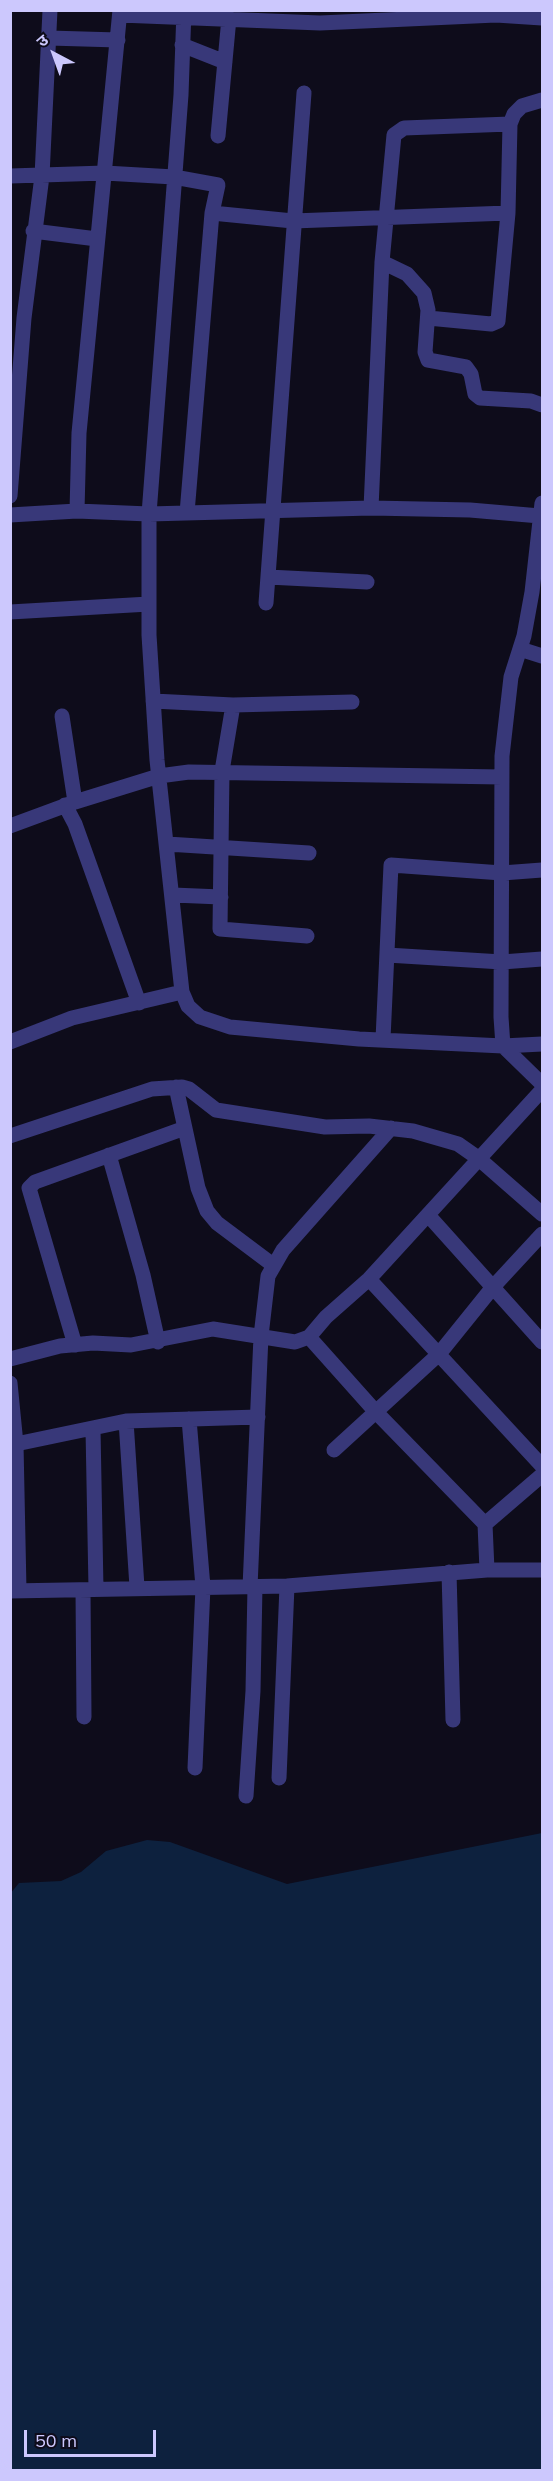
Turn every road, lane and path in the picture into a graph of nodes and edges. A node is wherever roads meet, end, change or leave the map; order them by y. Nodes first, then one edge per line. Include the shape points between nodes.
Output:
1 (50, 10) edge
2 (120, 13) edge
3 (496, 13) edge
4 (183, 14) edge
5 (414, 15) edge
6 (238, 16) edge
7 (334, 17) edge
8 (543, 18) edge
9 (49, 38) junction
10 (118, 40) junction
11 (182, 45) junction
12 (225, 62) junction
13 (304, 93) dead end
14 (543, 100) edge
15 (510, 124) junction
16 (218, 136) dead end
17 (105, 173) junction
18 (10, 176) edge
19 (42, 176) junction
20 (174, 177) junction
21 (212, 213) junction
22 (508, 213) junction
23 (386, 215) junction
24 (293, 220) junction
25 (33, 231) junction
26 (97, 240) junction
27 (382, 262) junction
28 (428, 318) junction
29 (543, 405) edge
30 (10, 496) edge
31 (371, 508) junction
32 (541, 509) edge
33 (271, 510) junction
34 (77, 511) junction
35 (187, 513) junction
36 (149, 514) junction
37 (10, 515) edge
38 (268, 577) junction
39 (367, 582) dead end
40 (266, 603) dead end
41 (149, 604) junction
42 (10, 612) edge
43 (519, 649) junction
44 (543, 656) edge
45 (153, 701) junction
46 (352, 702) dead end
47 (233, 705) junction
48 (62, 716) dead end
49 (222, 771) junction
50 (159, 777) junction
51 (502, 777) junction
52 (70, 804) junction
53 (10, 826) edge
54 (167, 844) junction
55 (222, 847) junction
56 (309, 853) dead end
57 (543, 870) edge
58 (502, 873) junction
59 (173, 895) junction
60 (221, 897) junction
61 (306, 936) dead end
62 (387, 955) junction
63 (543, 959) edge
64 (502, 962) junction
65 (182, 992) junction
66 (139, 1003) junction
67 (383, 1038) junction
68 (11, 1041) edge
69 (543, 1044) edge
70 (503, 1046) junction
71 (543, 1084) edge
72 (176, 1087) junction
73 (543, 1090) edge
74 (185, 1128) junction
75 (391, 1128) junction
76 (10, 1136) edge
77 (109, 1155) junction
78 (478, 1158) junction
79 (543, 1214) edge
80 (428, 1215) junction
81 (543, 1234) edge
82 (273, 1264) junction
83 (369, 1279) junction
84 (493, 1287) junction
85 (261, 1336) junction
86 (309, 1337) junction
87 (158, 1342) junction
88 (543, 1342) edge
89 (75, 1345) junction
90 (439, 1354) junction
91 (10, 1359) edge
92 (10, 1383) edge
93 (375, 1411) junction
94 (258, 1417) junction
95 (189, 1419) junction
96 (126, 1421) junction
97 (93, 1429) junction
98 (16, 1444) junction
99 (334, 1450) dead end
100 (543, 1466) edge
101 (543, 1475) edge
102 (485, 1524) junction
103 (487, 1569) junction
104 (543, 1570) edge
105 (449, 1572) junction
106 (253, 1586) junction
107 (287, 1586) junction
108 (137, 1587) junction
109 (203, 1587) junction
110 (90, 1590) junction
111 (15, 1591) edge
112 (84, 1717) dead end
113 (453, 1720) dead end
114 (195, 1768) dead end
115 (279, 1778) dead end
116 (246, 1796) dead end

1 - 9 street
2 - 4 street
2 - 10 street
3 - 5 street
3 - 8 street
4 - 6 street
4 - 11 street
5 - 7 street
6 - 7 street
6 - 12 street
9 - 10 street
9 - 19 street
10 - 17 street
11 - 12 street
11 - 20 street
12 - 16 street
13 - 24 street
14 - 15 street via 522,106
15 - 22 street
15 - 23 street via 410,128 396,132
17 - 19 street
17 - 20 street
17 - 26 street
18 - 19 street
19 - 25 street
20 - 21 street via 218,185
20 - 36 street
21 - 24 street
21 - 35 street
22 - 23 street
22 - 28 street via 498,321 491,324
23 - 24 street
23 - 27 street
24 - 33 street
25 - 26 street
25 - 30 street
26 - 34 street via 79,433
27 - 28 street via 407,274 419,285 427,302
27 - 31 street
28 - 29 street via 428,360 466,367 475,394 482,399
31 - 32 street
31 - 33 street
32 - 43 street via 532,592
33 - 35 street
33 - 38 street
34 - 36 street
34 - 37 street
35 - 36 street
36 - 41 street
38 - 39 street
38 - 40 street
41 - 42 street
41 - 45 street
43 - 44 street
43 - 51 street via 511,677
45 - 47 street
45 - 50 street
46 - 47 street
47 - 49 street
48 - 52 street
49 - 50 street
49 - 51 street
49 - 55 street
50 - 52 street
50 - 54 street
51 - 58 street
52 - 53 street
52 - 66 street
54 - 55 street
54 - 59 street
55 - 56 street
55 - 60 street
57 - 58 street
58 - 62 street via 391,865
58 - 64 street
59 - 60 street
59 - 65 street
60 - 61 street via 220,929
62 - 64 street
62 - 67 street
63 - 64 street
64 - 70 street
65 - 66 street
65 - 67 street via 188,1006 212,1023 359,1039
66 - 68 street via 72,1018
67 - 70 street
69 - 70 street
70 - 71 street
72 - 74 street
72 - 75 street via 189,1089 216,1110 325,1127
72 - 76 street via 114,1100
73 - 78 street
74 - 77 street
74 - 82 street via 207,1211 217,1223
75 - 78 street via 458,1144
75 - 82 street
77 - 87 street
77 - 89 street via 35,1182 29,1188
78 - 79 street
78 - 80 street
80 - 83 street
80 - 84 street
81 - 84 street
82 - 85 street via 265,1293
83 - 86 street
83 - 90 street
84 - 88 street
84 - 90 street
85 - 86 street via 295,1342
85 - 87 street via 213,1329
85 - 94 street
86 - 93 street
87 - 89 street
89 - 91 street
90 - 93 street
90 - 100 street
92 - 98 street
93 - 99 street
93 - 102 street
94 - 95 street
94 - 106 street
95 - 96 street
95 - 109 street
96 - 97 street
96 - 108 street
97 - 98 street
97 - 110 street
98 - 111 street
101 - 102 street
102 - 103 street
103 - 104 street
103 - 105 street
105 - 107 street
105 - 113 street
106 - 107 street
106 - 109 street
106 - 116 street
107 - 115 street
108 - 109 street
108 - 110 street
109 - 114 street
110 - 111 street
110 - 112 street

